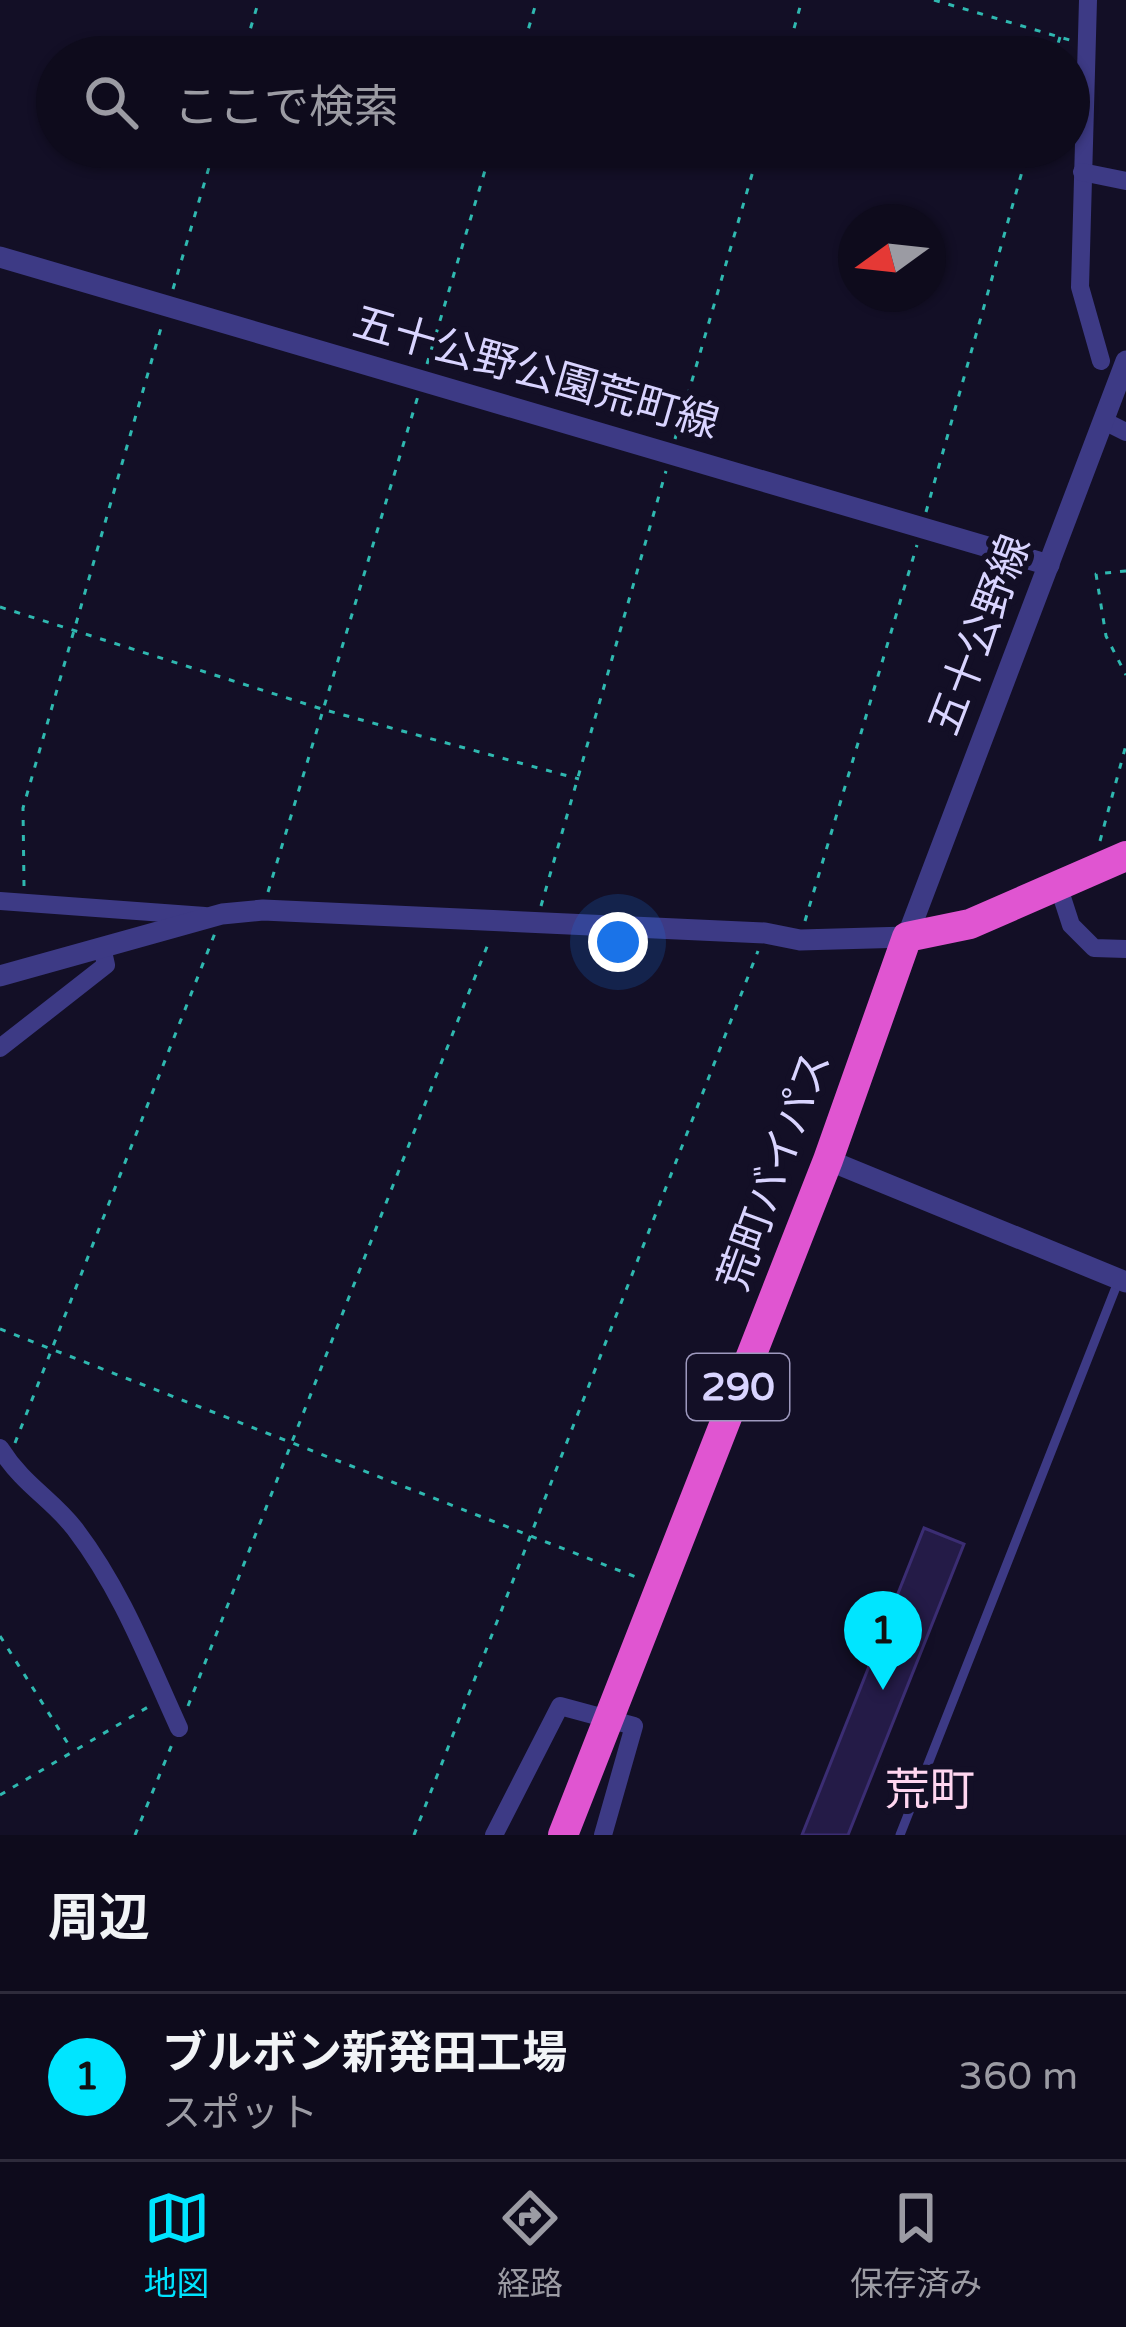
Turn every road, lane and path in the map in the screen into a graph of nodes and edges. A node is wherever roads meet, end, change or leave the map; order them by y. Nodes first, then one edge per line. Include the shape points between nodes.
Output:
1 (259, 0) edge
2 (537, 0) edge
3 (802, 0) edge
4 (934, 0) edge
5 (1088, 0) edge
6 (248, 36) edge
7 (526, 36) edge
8 (792, 36) edge
9 (1057, 36) edge
10 (1086, 36) edge
11 (209, 168) edge
12 (486, 168) edge
13 (754, 168) edge
14 (1082, 168) edge
15 (1082, 172) junction
16 (1126, 181) edge
17 (0, 256) edge
18 (168, 305) junction
19 (1101, 361) dead end
20 (1126, 361) edge
21 (422, 380) junction
22 (1105, 421) junction
23 (1126, 432) edge
24 (671, 454) junction
25 (1049, 565) junction
26 (1126, 572) edge
27 (0, 607) edge
28 (72, 626) junction
29 (1126, 675) edge
30 (325, 710) junction
31 (1126, 745) edge
32 (579, 778) junction
33 (1126, 856) edge
34 (1092, 871) junction
35 (1059, 888) junction
36 (0, 902) edge
37 (24, 902) junction
38 (263, 910) junction
39 (217, 915) junction
40 (497, 921) junction
41 (536, 923) junction
42 (765, 933) junction
43 (907, 937) junction
44 (102, 947) junction
45 (1126, 949) edge
46 (0, 976) edge
47 (0, 1048) edge
48 (828, 1160) junction
49 (1122, 1280) edge
50 (0, 1329) edge
51 (54, 1350) junction
52 (292, 1441) junction
53 (4, 1454) edge
54 (529, 1533) junction
55 (659, 1586) junction
56 (0, 1636) edge
57 (165, 1697) junction
58 (609, 1718) junction
59 (179, 1728) junction
60 (73, 1751) junction
61 (0, 1796) edge
62 (136, 1835) edge
63 (414, 1835) edge
64 (494, 1835) edge
65 (563, 1835) edge
66 (603, 1835) edge
67 (900, 1835) edge

1 - 6 path
2 - 7 path
3 - 8 path
4 - 9 path
5 - 10 street
11 - 18 path
12 - 21 path
13 - 24 path
14 - 15 street
15 - 16 street
15 - 19 street via 1080,286
17 - 18 street, 五十公野公園荒町線
18 - 21 street, 五十公野公園荒町線
18 - 28 path
20 - 22 street, 五十公野線
21 - 24 street, 五十公野公園荒町線
21 - 30 path
22 - 23 street
22 - 25 street, 五十公野線
24 - 25 street, 五十公野公園荒町線
24 - 32 path
25 - 43 street, 五十公野線
26 - 29 path via 1096,574 1106,636
27 - 28 path
28 - 30 path
28 - 37 path via 23,808
30 - 32 path
30 - 38 path
31 - 34 path
32 - 41 path
33 - 34 highway
34 - 35 highway
35 - 43 highway via 970,924
35 - 45 street via 1071,925 1094,948
36 - 37 street
37 - 39 street
38 - 39 street
38 - 40 street
39 - 44 street
39 - 51 path
40 - 41 street
40 - 52 path
41 - 42 street
42 - 43 street via 800,940
42 - 54 path
43 - 48 highway, 荒町バイパス / 290
44 - 46 street
44 - 47 street via 106,965
48 - 49 street
48 - 55 highway, 荒町バイパス / 290
49 - 67 lane
50 - 51 path
51 - 52 path
51 - 53 path
52 - 54 path
52 - 59 path
53 - 57 street via 22,1483 72,1524 121,1594
54 - 55 path
54 - 63 path
55 - 58 highway, 荒町バイパス / 290
56 - 60 path
57 - 59 street
57 - 60 path
58 - 64 street via 560,1706
58 - 65 highway, 荒町バイパス / 290
58 - 66 street via 634,1726
59 - 62 path
60 - 61 path

